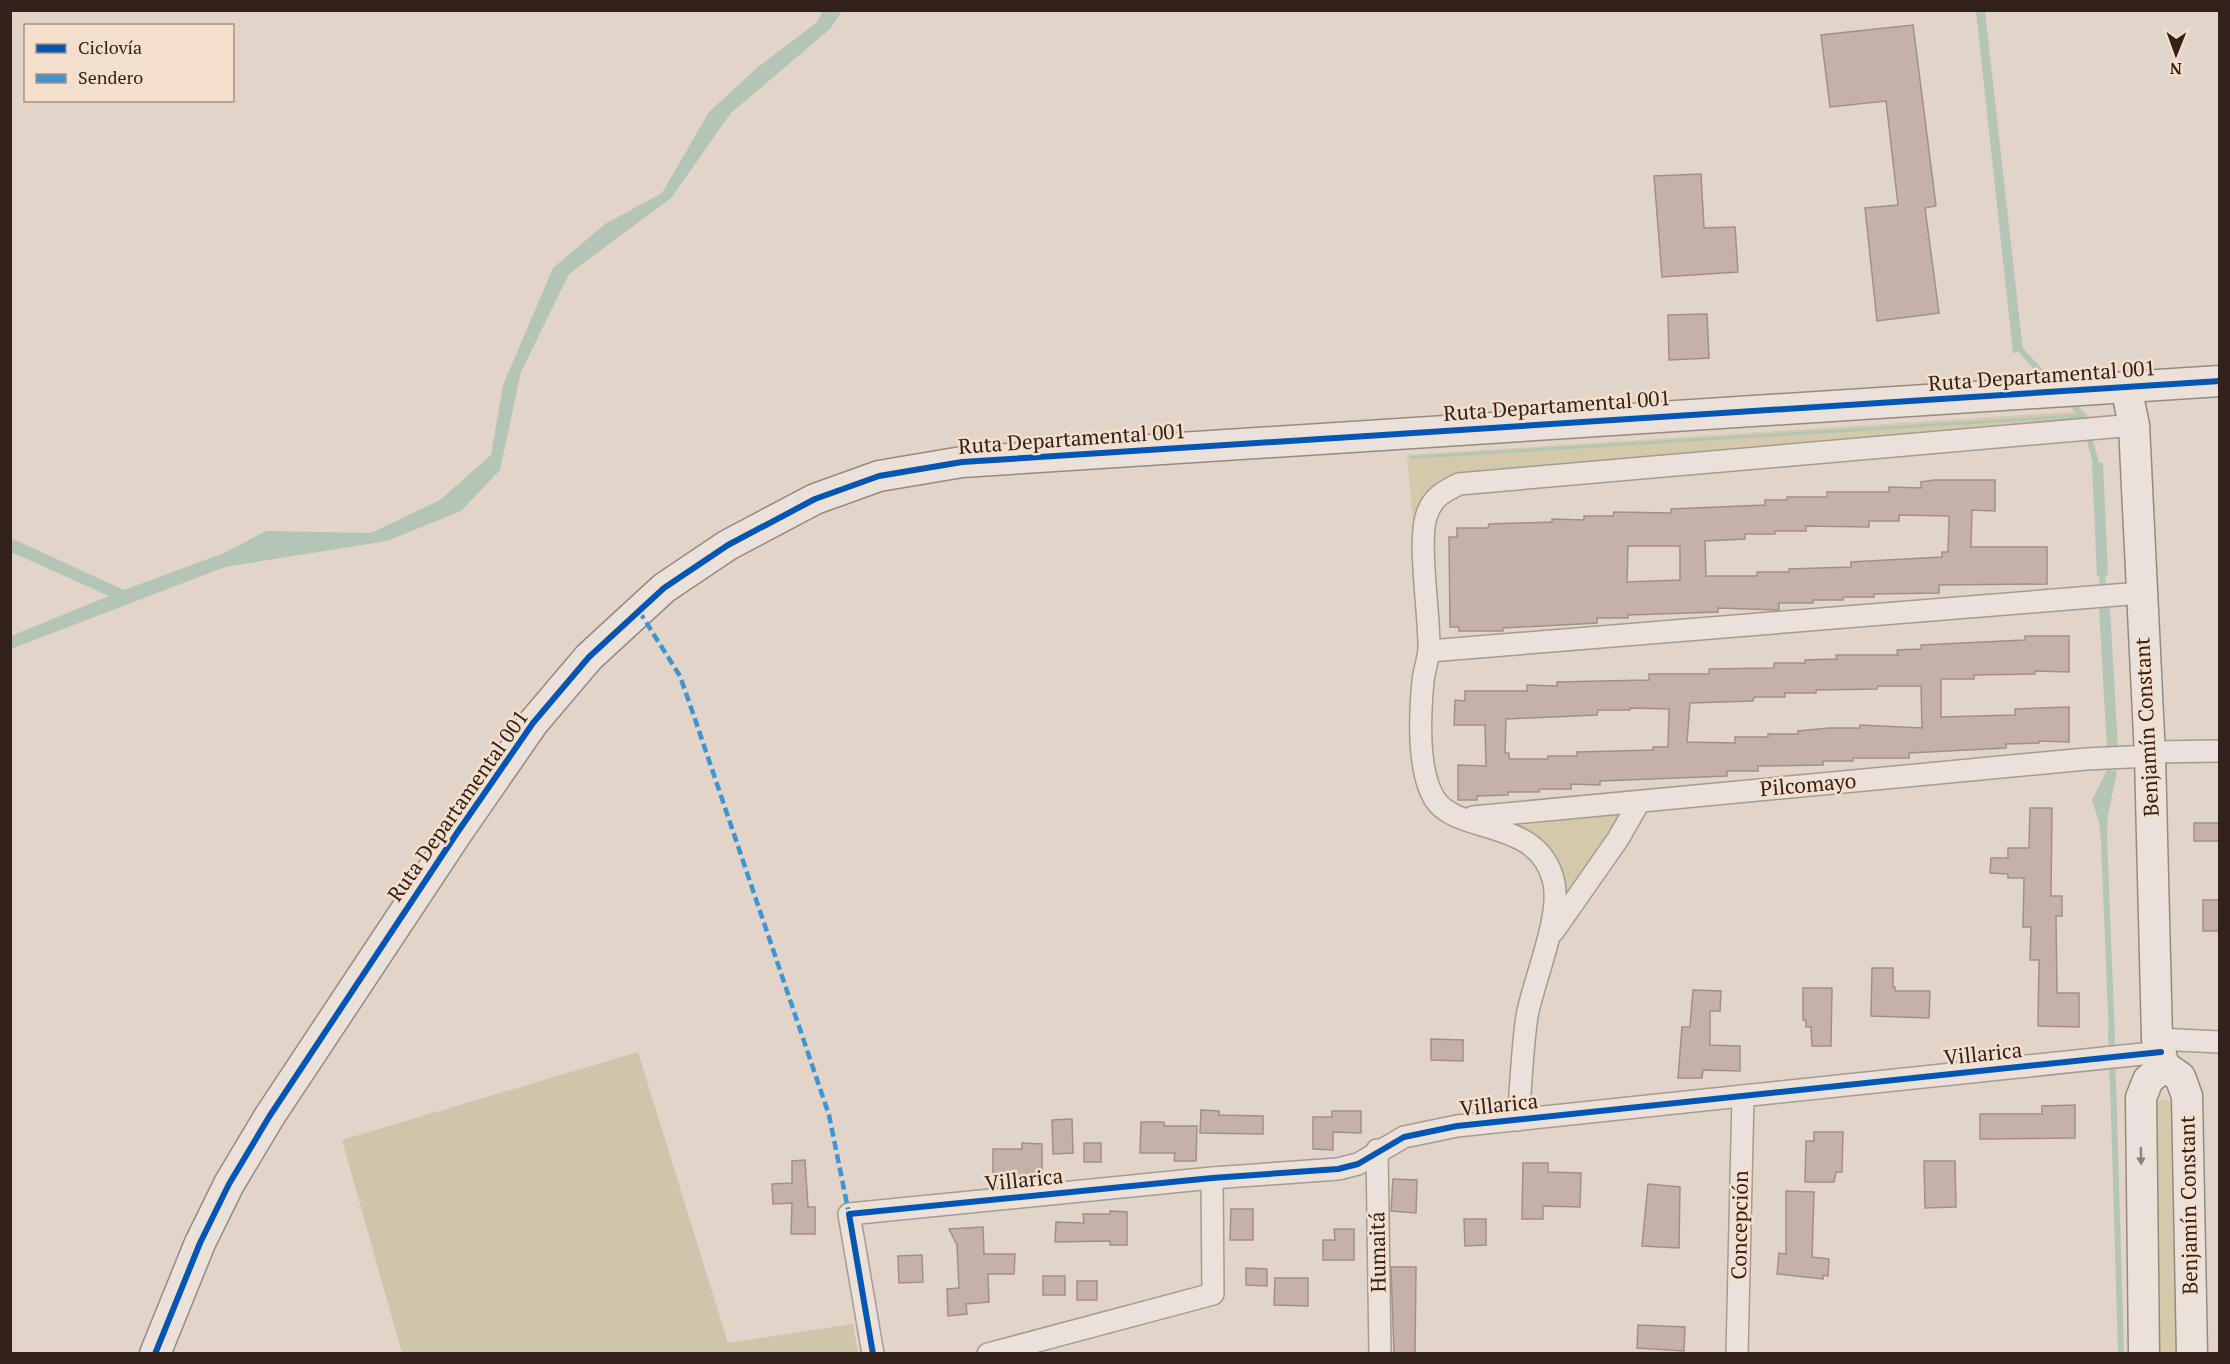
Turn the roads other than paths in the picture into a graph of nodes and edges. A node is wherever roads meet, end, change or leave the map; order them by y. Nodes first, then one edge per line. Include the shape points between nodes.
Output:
1 (2220, 381) edge
2 (2126, 387) junction
3 (2134, 425) junction
4 (2141, 593) junction
5 (1429, 651) junction
6 (2220, 751) edge
7 (2150, 754) junction
8 (1639, 802) junction
9 (1466, 818) junction
10 (1545, 942) junction
11 (2220, 1042) edge
12 (2160, 1053) junction
13 (1743, 1096) junction
14 (1518, 1120) junction
15 (1377, 1150) junction
16 (1212, 1178) junction
17 (155, 1353) edge
18 (873, 1353) edge
19 (988, 1353) edge
20 (1380, 1353) edge
21 (1737, 1353) edge
22 (2144, 1353) edge
23 (2192, 1353) edge

1 - 2 street, Ruta Departamental 001
2 - 3 street, Benjamín Constant
2 - 17 street, Ruta Departamental 001 via 962,462 879,476 815,499 728,545 664,588 589,657 533,723 456,833 240,1165 200,1243
3 - 4 street, Benjamín Constant
3 - 5 street via 1459,484 1438,494 1426,515
4 - 5 street
4 - 7 street, Benjamín Constant
5 - 9 street via 1421,722 1426,772 1434,798 1441,806
6 - 7 street, Pilcomayo
7 - 8 street, Pilcomayo
7 - 12 street, Benjamín Constant
8 - 9 street, Pilcomayo
8 - 10 street via 1598,870
9 - 10 street via 1504,832 1533,847 1544,858 1550,868 1556,905
10 - 14 street via 1527,1016
11 - 12 street, Villarica
12 - 13 street, Villarica
12 -> 22 street via 2140,1098
12 - 23 street, Benjamín Constant via 2180,1077 2187,1096
13 - 14 street, Villarica
13 - 21 street, Concepción
14 - 15 street, Villarica via 1457,1126 1404,1137
15 - 16 street, Villarica via 1358,1164 1338,1169
15 - 20 street, Humaitá
16 - 18 street, Villarica via 849,1214
16 - 19 street via 1213,1293

